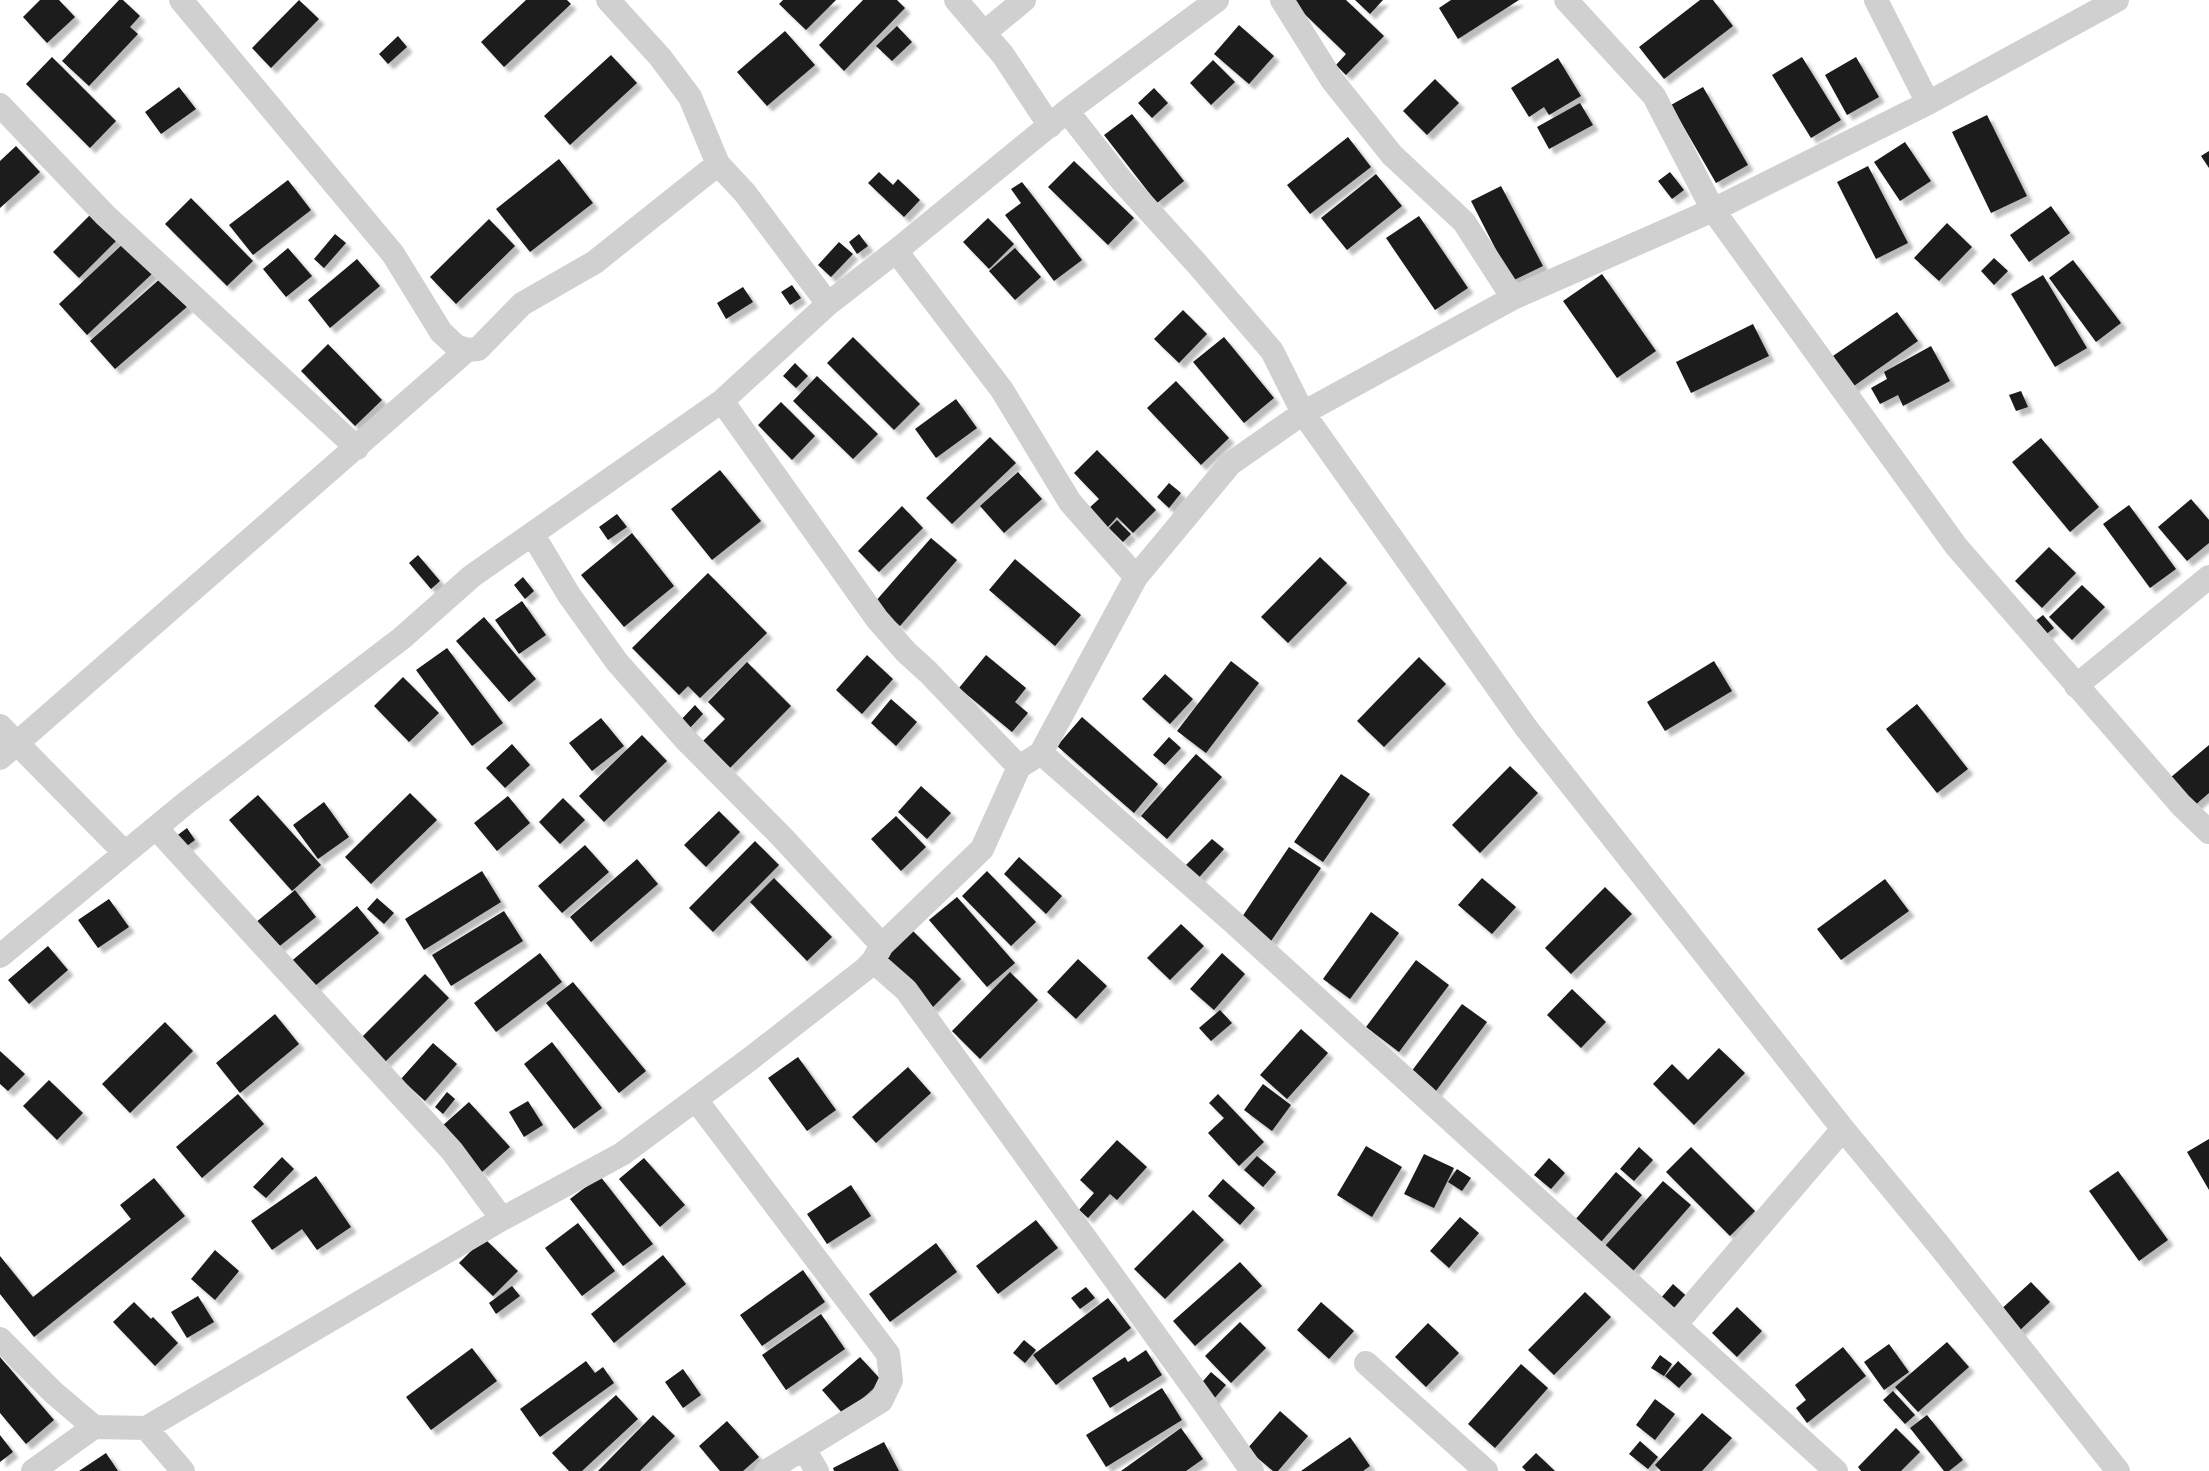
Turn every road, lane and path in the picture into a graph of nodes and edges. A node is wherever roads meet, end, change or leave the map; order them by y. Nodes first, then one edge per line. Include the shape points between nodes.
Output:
1 (181, 0) edge
2 (608, 0) edge
3 (956, 0) edge
4 (1024, 0) edge
5 (1217, 0) edge
6 (1282, 0) edge
7 (1566, 0) edge
8 (1876, 0) edge
9 (2117, 0) edge
10 (984, 33) junction
11 (1928, 103) junction
12 (0, 105) edge
13 (1059, 118) junction
14 (718, 164) junction
15 (1713, 210) junction
16 (896, 251) junction
17 (1514, 298) junction
18 (828, 304) junction
19 (467, 350) junction
20 (722, 401) junction
21 (1303, 413) junction
22 (357, 448) junction
23 (533, 535) junction
24 (1136, 577) junction
25 (2209, 577) edge
26 (2076, 686) junction
27 (0, 726) edge
28 (8, 750) edge
29 (1041, 753) junction
30 (1019, 767) junction
31 (156, 828) junction
32 (2209, 832) edge
33 (125, 853) junction
34 (878, 953) junction
35 (0, 956) edge
36 (696, 1100) junction
37 (1843, 1129) junction
38 (502, 1219) junction
39 (1676, 1324) junction
40 (0, 1339) edge
41 (1366, 1363) dead end
42 (94, 1427) junction
43 (146, 1428) junction
44 (804, 1449) junction
45 (33, 1471) edge
46 (183, 1471) edge
47 (767, 1471) edge
48 (817, 1471) edge
49 (1252, 1471) edge
50 (1486, 1471) edge
51 (1836, 1471) edge
52 (2118, 1471) edge

1 - 19 street via 393,254 441,332
2 - 14 street via 690,97
3 - 10 street
4 - 10 street
5 - 13 street
6 - 17 street via 1332,80 1392,155 1464,222
7 - 15 street via 1654,96
8 - 11 street
9 - 11 street
10 - 13 street
11 - 15 street
12 - 22 street via 105,215
13 - 16 street
13 - 21 street via 1122,181 1272,351
14 - 18 street
14 - 19 street via 595,262 522,304 478,349
15 - 17 street
15 - 26 street via 1956,546
16 - 18 street
16 - 24 street via 1002,390 1070,502
17 - 21 street
18 - 20 street
19 - 22 street
20 - 23 street
20 - 30 street via 878,619
21 - 24 street via 1230,464
21 - 37 street via 1527,729
22 - 28 street
23 - 31 street via 472,576 402,638
23 - 34 street via 569,595 617,662 685,739 781,836
24 - 29 street
25 - 26 street
26 - 32 street
27 - 28 street
28 - 33 street
29 - 30 street
29 - 39 street
30 - 34 street via 982,849
31 - 33 street
31 - 38 street via 452,1151
33 - 35 street
34 - 36 street via 835,994
34 - 49 street
36 - 38 street via 622,1154
36 - 44 street via 888,1354 891,1380 881,1401
37 - 39 street
37 - 52 street
38 - 43 street
39 - 51 street
40 - 42 street
41 - 50 street
42 - 43 street
42 - 45 street
43 - 46 street
44 - 47 street
44 - 48 street

